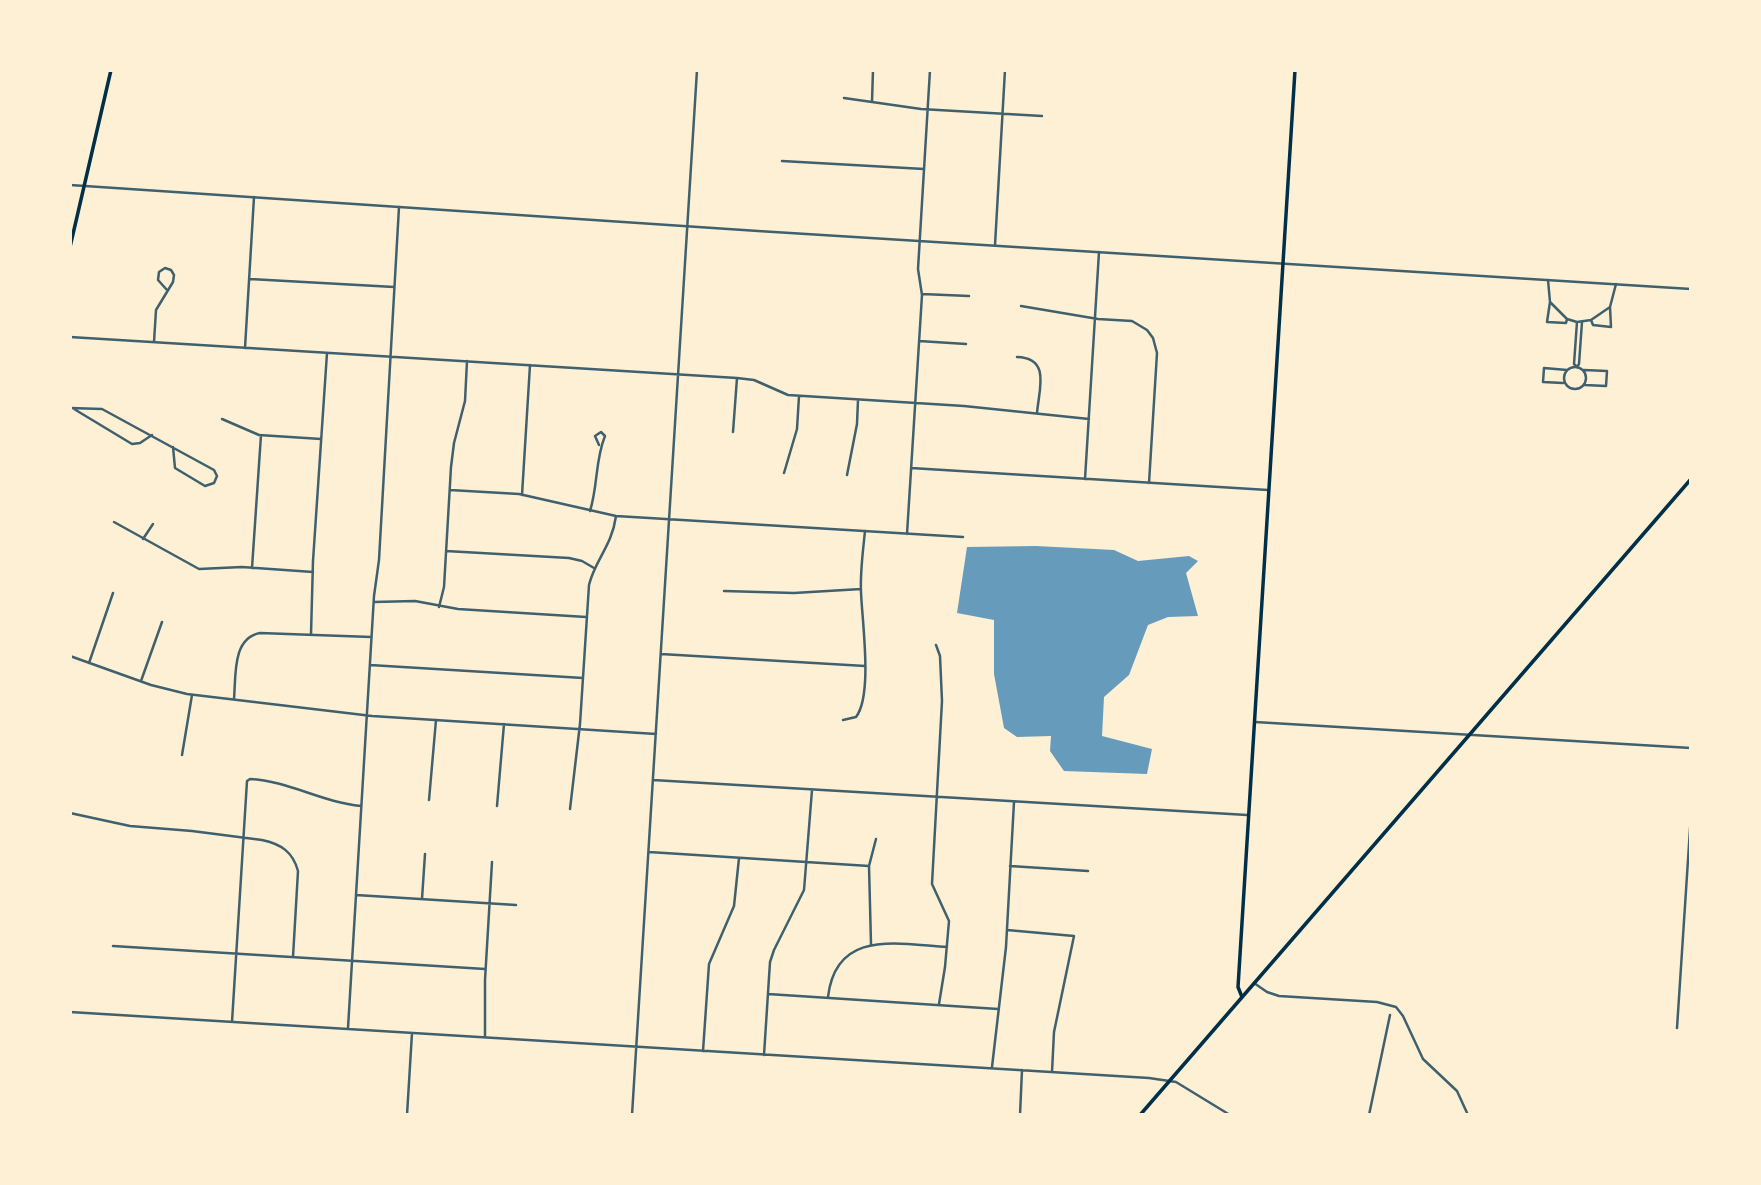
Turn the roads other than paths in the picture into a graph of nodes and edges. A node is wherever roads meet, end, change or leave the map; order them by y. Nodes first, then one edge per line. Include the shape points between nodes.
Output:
1 (111, 70) edge
2 (697, 70) edge
3 (873, 70) edge
4 (930, 70) edge
5 (1005, 70) edge
6 (1295, 70) edge
7 (844, 98) dead end
8 (872, 102) junction
9 (928, 110) junction
10 (1003, 114) junction
11 (1042, 116) dead end
12 (782, 161) dead end
13 (924, 169) junction
14 (70, 185) edge
15 (84, 186) junction
16 (254, 197) junction
17 (399, 207) junction
18 (688, 227) junction
19 (920, 241) junction
20 (995, 246) junction
21 (70, 247) edge
22 (1100, 252) junction
23 (1283, 264) junction
24 (250, 279) junction
25 (1548, 280) junction
26 (1616, 284) junction
27 (395, 287) junction
28 (1691, 289) edge
29 (167, 290) junction
30 (922, 294) junction
31 (969, 296) dead end
32 (1550, 302) junction
33 (1021, 306) dead end
34 (1611, 307) junction
35 (1095, 318) junction
36 (1567, 319) junction
37 (1591, 320) junction
38 (1577, 321) junction
39 (1582, 322) junction
40 (70, 337) edge
41 (919, 341) junction
42 (154, 342) junction
43 (966, 344) dead end
44 (245, 348) junction
45 (327, 353) junction
46 (391, 357) junction
47 (1017, 357) dead end
48 (467, 362) junction
49 (530, 365) junction
50 (1577, 367) junction
51 (1567, 370) junction
52 (1584, 370) junction
53 (678, 374) junction
54 (737, 378) junction
55 (1565, 383) junction
56 (1585, 385) junction
57 (799, 396) junction
58 (858, 400) junction
59 (915, 403) junction
60 (72, 408) edge
61 (1037, 413) junction
62 (222, 419) dead end
63 (1089, 419) junction
64 (733, 432) dead end
65 (152, 435) junction
66 (261, 435) junction
67 (321, 439) junction
68 (599, 445) dead end
69 (173, 447) junction
70 (911, 468) junction
71 (784, 473) dead end
72 (847, 475) dead end
73 (1691, 479) edge
74 (1085, 480) junction
75 (1149, 483) junction
76 (450, 490) junction
77 (1268, 490) junction
78 (522, 495) junction
79 (590, 512) junction
80 (616, 516) junction
81 (669, 519) junction
82 (114, 522) dead end
83 (153, 524) dead end
84 (865, 531) junction
85 (907, 534) junction
86 (963, 537) dead end
87 (144, 539) junction
88 (446, 551) junction
89 (252, 568) junction
90 (594, 569) junction
91 (313, 572) junction
92 (861, 589) junction
93 (724, 591) dead end
94 (113, 593) dead end
95 (374, 601) junction
96 (439, 607) junction
97 (587, 617) junction
98 (162, 622) dead end
99 (312, 634) junction
100 (372, 637) junction
101 (936, 645) dead end
102 (661, 654) junction
103 (70, 656) edge
104 (89, 663) junction
105 (370, 665) junction
106 (865, 666) junction
107 (583, 678) junction
108 (141, 682) junction
109 (192, 695) junction
110 (233, 700) junction
111 (367, 716) junction
112 (436, 720) junction
113 (843, 720) dead end
114 (1255, 722) junction
115 (504, 724) junction
116 (579, 729) junction
117 (656, 734) junction
118 (1468, 735) junction
119 (1691, 748) edge
120 (182, 755) dead end
121 (653, 780) junction
122 (812, 790) junction
123 (937, 797) junction
124 (429, 800) dead end
125 (1014, 802) junction
126 (361, 806) junction
127 (498, 806) dead end
128 (570, 809) dead end
129 (70, 813) edge
130 (1691, 814) edge
131 (1250, 815) junction
132 (243, 839) junction
133 (876, 839) dead end
134 (649, 852) junction
135 (425, 854) dead end
136 (739, 858) junction
137 (492, 862) dead end
138 (807, 862) junction
139 (869, 866) junction
140 (1010, 866) junction
141 (1088, 870) dead end
142 (356, 895) junction
143 (422, 899) junction
144 (489, 904) junction
145 (516, 905) dead end
146 (1007, 930) junction
147 (871, 944) junction
148 (113, 946) dead end
149 (947, 947) junction
150 (236, 954) junction
151 (293, 957) junction
152 (352, 961) junction
153 (485, 969) junction
154 (1254, 983) junction
155 (768, 994) junction
156 (828, 997) junction
157 (1242, 997) junction
158 (939, 1004) junction
159 (998, 1009) junction
160 (70, 1012) edge
161 (1390, 1016) dead end
162 (232, 1022) junction
163 (1677, 1028) dead end
164 (348, 1029) junction
165 (412, 1033) junction
166 (485, 1037) junction
167 (637, 1047) junction
168 (703, 1051) junction
169 (764, 1055) junction
170 (992, 1069) junction
171 (1022, 1070) junction
172 (1052, 1072) junction
173 (1169, 1081) junction
174 (407, 1115) edge
175 (632, 1115) edge
176 (1020, 1115) edge
177 (1140, 1115) edge
178 (1230, 1115) edge
179 (1369, 1115) edge
180 (1468, 1115) edge

1 - 15 main road
2 - 18 street
3 - 8 street
4 - 9 street
5 - 10 street
6 - 23 main road
7 - 8 street
8 - 9 street
9 - 10 street
9 - 13 street
10 - 11 street
10 - 20 street
12 - 13 street
13 - 19 street
14 - 15 street
15 - 16 street
15 - 21 main road
16 - 17 street
16 - 24 street
17 - 18 street
17 - 27 street
18 - 19 street
18 - 53 street
19 - 20 street
19 - 30 street
20 - 22 street
22 - 23 street
22 - 35 street
23 - 25 street
23 - 77 main road
24 - 27 street
24 - 44 street
25 - 26 street
25 - 32 street
26 - 28 street
26 - 34 street
27 - 46 street
29 - 29 street via 158,276 165,268 174,275
29 - 42 street via 156,310
30 - 31 street
30 - 41 street
32 - 36 street
32 - 36 street via 1547,322 1566,323
33 - 35 street
34 - 37 street
34 - 37 street via 1611,327 1593,325
35 - 63 street
35 - 75 street via 1132,321 1147,330 1155,344
36 - 38 street
37 - 39 street
38 - 39 street
38 - 50 street
39 - 50 street
40 - 42 street
41 - 43 street
41 - 59 street
42 - 44 street
44 - 45 street
45 - 46 street
45 - 67 street
46 - 48 street
46 - 95 street
47 - 61 street via 1038,365
48 - 49 street
48 - 76 street
49 - 53 street
49 - 78 street
50 - 51 street
50 - 52 street
51 - 55 street
51 - 55 street via 1544,368 1544,382
52 - 56 street
52 - 56 street via 1606,371 1606,386
53 - 54 street
53 - 81 street
54 - 57 street
54 - 64 street
55 - 56 street via 1574,389
57 - 58 street
57 - 71 street via 798,426
58 - 59 street
58 - 72 street
59 - 61 street
59 - 70 street
60 - 65 street via 102,409
60 - 65 street via 132,444
61 - 63 street
62 - 66 street
63 - 74 street
65 - 69 street
66 - 67 street
66 - 89 street
67 - 91 street
68 - 79 street via 595,438 600,432 605,436
69 - 69 street via 175,468 205,486 215,483 214,470
70 - 74 street
70 - 85 street
73 - 118 main road
74 - 75 street
75 - 77 street
76 - 78 street
76 - 88 street
77 - 114 main road
78 - 79 street
79 - 80 street
80 - 81 street
80 - 90 street via 609,545
81 - 84 street
81 - 102 street
82 - 87 street
83 - 87 street
84 - 85 street
84 - 92 street
85 - 86 street
87 - 89 street via 199,569
88 - 90 street via 569,558
88 - 96 street
89 - 91 street
90 - 97 street
91 - 99 street
92 - 93 street
92 - 106 street
94 - 104 street
95 - 96 street via 415,601
95 - 100 street
96 - 97 street
97 - 107 street
98 - 108 street
99 - 100 street
99 - 110 street via 249,636 238,653
100 - 105 street
101 - 123 street via 942,680
102 - 106 street
102 - 117 street
103 - 104 street
104 - 108 street
105 - 107 street
105 - 111 street
106 - 113 street via 862,708 853,719
107 - 116 street
108 - 109 street
109 - 110 street
109 - 120 street
110 - 111 street
111 - 112 street
111 - 126 street
112 - 115 street
112 - 124 street
114 - 118 street
114 - 131 main road
115 - 116 street
115 - 127 street
116 - 117 street
116 - 128 street
117 - 121 street
118 - 119 street
118 - 154 main road
121 - 122 street
121 - 134 street
122 - 123 street
122 - 138 street
123 - 125 street
123 - 149 street via 932,884 948,917
125 - 131 street
125 - 140 street
126 - 132 street via 333,802 271,781 247,781
126 - 142 street
129 - 132 street via 123,825
130 - 163 street
131 - 157 main road via 1238,987
132 - 150 street
132 - 151 street via 278,844 297,867
133 - 139 street
134 - 136 street
134 - 167 street
135 - 143 street
136 - 138 street
136 - 168 street via 734,906 709,964
137 - 144 street
138 - 139 street
138 - 155 street via 803,894 770,962
139 - 147 street
140 - 141 street
140 - 146 street
142 - 143 street
142 - 152 street
143 - 144 street
144 - 145 street
144 - 153 street
146 - 159 street
146 - 172 street via 1074,936 1054,1032
147 - 149 street
147 - 156 street via 841,961 832,975
148 - 150 street
149 - 158 street
150 - 151 street
150 - 162 street
151 - 152 street
152 - 153 street
152 - 164 street
153 - 166 street
154 - 157 main road
154 - 180 street via 1279,996 1396,1007 1423,1059 1457,1091
155 - 156 street
155 - 169 street
156 - 158 street
157 - 173 main road
158 - 159 street
159 - 170 street
160 - 162 street
161 - 179 street
162 - 164 street
164 - 165 street
165 - 166 street
165 - 174 street
166 - 167 street
167 - 168 street
167 - 175 street
168 - 169 street
169 - 170 street
170 - 171 street
171 - 172 street
171 - 176 street
172 - 173 street
173 - 177 main road
173 - 178 street

